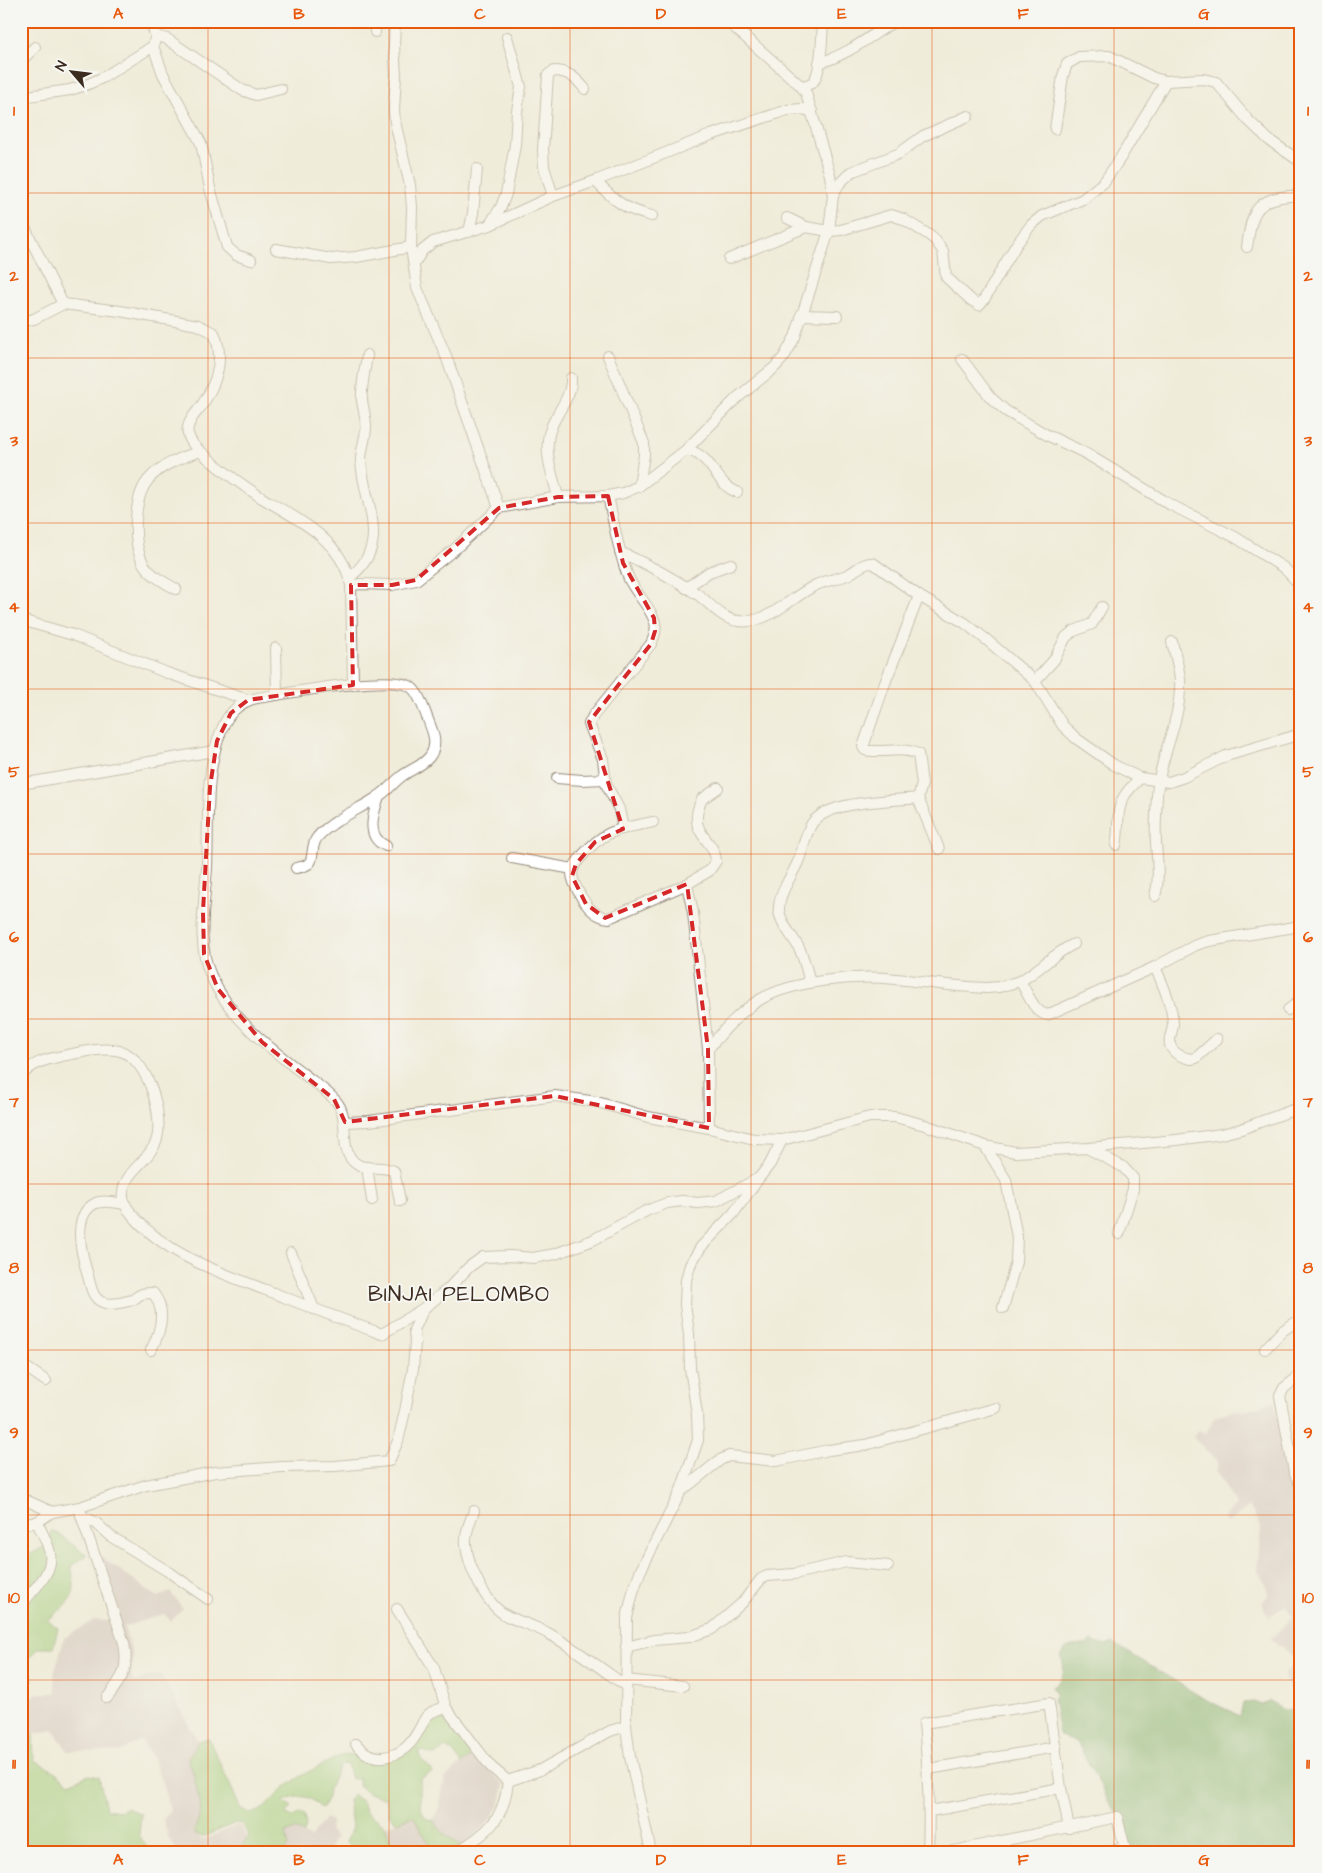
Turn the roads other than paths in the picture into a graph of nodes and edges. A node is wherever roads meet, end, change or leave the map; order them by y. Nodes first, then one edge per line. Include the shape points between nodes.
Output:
1 (150, 21) edge
2 (374, 21) edge
3 (395, 21) edge
4 (727, 21) edge
5 (823, 21) edge
6 (895, 21) edge
7 (375, 32) dead end
8 (507, 37) dead end
9 (154, 41) junction
10 (35, 46) dead end
11 (21, 61) edge
12 (819, 63) junction
13 (1166, 81) junction
14 (801, 86) junction
15 (281, 89) dead end
16 (585, 89) dead end
17 (21, 98) edge
18 (812, 111) junction
19 (968, 116) dead end
20 (1055, 130) dead end
21 (1301, 162) edge
22 (477, 169) dead end
23 (595, 181) junction
24 (833, 195) junction
25 (553, 196) junction
26 (1301, 196) edge
27 (652, 216) dead end
28 (787, 218) dead end
29 (21, 220) edge
30 (490, 225) junction
31 (806, 227) junction
32 (829, 231) junction
33 (469, 232) junction
34 (411, 247) junction
35 (1247, 248) dead end
36 (276, 249) dead end
37 (729, 259) dead end
38 (251, 260) dead end
39 (414, 264) junction
40 (63, 304) junction
41 (801, 315) junction
42 (837, 316) dead end
43 (21, 322) edge
44 (367, 355) dead end
45 (608, 356) dead end
46 (962, 359) dead end
47 (571, 378) dead end
48 (686, 450) junction
49 (200, 451) junction
50 (640, 486) junction
51 (737, 492) dead end
52 (608, 496) junction
53 (558, 497) junction
54 (499, 508) junction
55 (620, 552) junction
56 (731, 564) dead end
57 (351, 581) junction
58 (1301, 586) edge
59 (686, 588) junction
60 (176, 589) dead end
61 (919, 596) junction
62 (1102, 607) dead end
63 (21, 620) edge
64 (1172, 642) dead end
65 (276, 648) dead end
66 (1035, 681) junction
67 (353, 685) junction
68 (277, 695) junction
69 (248, 700) junction
70 (1301, 734) edge
71 (214, 750) junction
72 (557, 778) dead end
73 (1140, 778) junction
74 (605, 779) junction
75 (1158, 781) junction
76 (21, 784) edge
77 (718, 788) dead end
78 (379, 796) junction
79 (918, 798) junction
80 (653, 822) dead end
81 (623, 828) junction
82 (1116, 845) dead end
83 (386, 846) dead end
84 (940, 849) dead end
85 (512, 858) dead end
86 (296, 868) dead end
87 (573, 869) junction
88 (687, 884) junction
89 (1155, 896) dead end
90 (1301, 926) edge
91 (1074, 944) dead end
92 (1155, 967) junction
93 (1020, 981) junction
94 (810, 983) junction
95 (1301, 1000) edge
96 (1288, 1010) dead end
97 (1217, 1038) dead end
98 (708, 1049) junction
99 (21, 1077) edge
100 (1301, 1106) edge
101 (345, 1122) junction
102 (709, 1128) junction
103 (782, 1140) junction
104 (985, 1146) junction
105 (1088, 1148) junction
106 (367, 1167) junction
107 (759, 1178) junction
108 (372, 1200) dead end
109 (400, 1201) dead end
110 (125, 1204) junction
111 (1118, 1234) dead end
112 (291, 1253) dead end
113 (424, 1308) junction
114 (1003, 1308) dead end
115 (314, 1309) junction
116 (1301, 1319) edge
117 (1265, 1349) dead end
118 (151, 1350) dead end
119 (21, 1364) edge
120 (1301, 1375) edge
121 (46, 1381) dead end
122 (996, 1408) dead end
123 (1301, 1486) edge
124 (680, 1492) junction
125 (21, 1498) edge
126 (80, 1511) junction
127 (474, 1511) dead end
128 (52, 1512) junction
129 (37, 1522) junction
130 (21, 1525) edge
131 (888, 1566) dead end
132 (208, 1599) dead end
133 (21, 1607) edge
134 (396, 1609) dead end
135 (626, 1647) junction
136 (626, 1683) junction
137 (683, 1686) dead end
138 (107, 1698) dead end
139 (446, 1708) junction
140 (626, 1726) junction
141 (356, 1744) dead end
142 (1056, 1747) junction
143 (928, 1769) junction
144 (508, 1781) junction
145 (1061, 1788) junction
146 (930, 1811) junction
147 (1069, 1828) junction
148 (1126, 1850) edge
149 (457, 1852) edge
150 (651, 1852) edge
151 (928, 1852) edge
152 (948, 1852) edge
153 (1107, 1852) edge

1 - 9 street
2 - 7 street
3 - 34 street via 394,110 410,185
4 - 14 street
5 - 12 street
6 - 12 street via 857,46
8 - 30 street via 521,87 506,194
9 - 15 street via 167,39 251,94
9 - 17 street via 102,78 86,85
9 - 38 street via 166,80 201,143 227,247 236,255
10 - 11 street
12 - 14 street via 813,82
13 - 20 street via 1143,74 1109,56 1070,60 1065,69
13 - 21 street via 1203,79 1216,82 1269,140
13 - 32 street via 1104,182 1083,199 1042,216 1031,225 979,305 946,277 940,245 929,234 903,219 891,215
14 - 18 street
16 - 25 street via 566,73 554,71 548,75 544,150 546,174
18 - 23 street via 788,110 711,135
18 - 24 street
19 - 24 street via 923,136 898,154 852,172
22 - 33 street
23 - 25 street
23 - 27 street via 616,202 635,213
24 - 32 street
25 - 30 street
26 - 35 street via 1272,199 1260,205 1255,211
28 - 31 street
29 - 40 street
30 - 33 street
31 - 32 street
31 - 37 street
32 - 41 street
33 - 39 street via 433,242
34 - 36 street via 331,259
34 - 39 street
39 - 54 street via 419,296 446,356
40 - 43 street
40 - 49 street via 120,310 198,325 214,333 219,350 216,379 187,428 193,444
41 - 42 street
41 - 48 street via 795,337 784,357 737,398
44 - 57 street via 362,402 366,429 361,462 374,539
45 - 50 street via 644,443
46 - 58 street via 991,398 1006,411 1235,537 1284,568
47 - 53 street via 571,390 551,427 548,441
48 - 50 street
48 - 51 street via 700,454 731,490
49 - 57 street via 242,484 313,529 336,552
49 - 60 street via 176,460 149,478 142,490 136,516 136,538 143,562 149,571
50 - 52 street
52 - 53 street
52 - 55 street
53 - 54 street
54 - 57 street via 416,580 392,585
55 - 59 street
55 - 74 street via 634,589 654,618 656,631 651,644 589,724 602,759
56 - 59 street via 708,572
57 - 67 street
59 - 61 street via 727,618 753,621 818,584 846,576 868,563 877,565
61 - 66 street via 966,623
61 - 79 street via 863,747 873,751 918,754 922,784
62 - 66 street via 1092,624 1066,637 1054,660
63 - 69 street via 73,635 167,673
64 - 75 street via 1180,678 1179,698
65 - 68 street
66 - 73 street via 1063,726 1077,739 1114,765
67 - 68 street
67 - 78 street via 391,682 409,686 416,692 434,734 434,748 428,758
68 - 69 street
69 - 71 street via 226,720
70 - 75 street via 1226,756 1169,782
71 - 76 street
71 - 101 street via 203,911 204,954 211,976 234,1012 262,1042 334,1099
72 - 74 street
73 - 75 street
73 - 82 street via 1124,797
74 - 81 street via 620,809
75 - 89 street via 1158,885
77 - 88 street via 702,799 697,816 699,830 715,854 715,864
78 - 83 street via 372,826 376,839
78 - 86 street via 321,833 315,841 310,861
79 - 84 street
79 - 94 street via 845,805 822,814 810,826 779,910 800,949
80 - 81 street
81 - 87 street via 602,836
85 - 87 street
87 - 88 street via 573,878 584,901 594,913 605,918
88 - 98 street
90 - 92 street via 1209,941
91 - 93 street via 1062,949 1040,969
92 - 93 street via 1047,1015 1036,1008
92 - 97 street via 1172,1016 1169,1042 1173,1051 1196,1058
93 - 94 street via 987,988 863,978
94 - 98 street via 762,999 729,1024
95 - 96 street
98 - 102 street
99 - 110 street via 33,1065 46,1060 104,1050 122,1051 139,1065 155,1100 158,1136 150,1154 126,1181 122,1194
100 - 105 street via 1222,1134
101 - 102 street via 554,1096 597,1102 648,1117
101 - 106 street via 350,1156 354,1162
102 - 103 street via 754,1138
103 - 104 street via 870,1117 895,1117
103 - 107 street
104 - 105 street via 1015,1152
104 - 114 street via 1006,1180 1017,1237 1016,1262
105 - 111 street via 1123,1167 1133,1178 1133,1189
106 - 108 street
106 - 109 street via 394,1171
107 - 113 street via 716,1201 674,1202 646,1211 593,1240 555,1254 533,1258 483,1257
107 - 124 street via 733,1214 701,1246 686,1280 685,1306 698,1434
110 - 115 street via 148,1231 174,1251
110 - 118 street via 102,1202 91,1207 81,1226 80,1242 92,1292 100,1301 106,1304 121,1302 153,1293 157,1298 161,1325
112 - 115 street
113 - 115 street via 382,1334
113 - 126 street via 414,1330 405,1411 389,1462 215,1472 146,1485
116 - 117 street via 1282,1330
119 - 121 street
120 - 123 street via 1284,1388 1280,1396 1294,1472
122 - 124 street via 865,1445 776,1461 729,1456
124 - 135 street via 633,1592 627,1618
125 - 128 street
126 - 128 street
126 - 132 street via 110,1536
126 - 138 street via 127,1656 123,1677
127 - 136 street via 466,1538 467,1551 478,1580 494,1606 507,1616 555,1637
128 - 129 street
129 - 130 street
129 - 133 street via 50,1550 50,1563 42,1580
131 - 135 street via 847,1562 794,1574 767,1576 712,1629 689,1637 654,1640
134 - 139 street via 434,1668
135 - 136 street
136 - 137 street
136 - 140 street
139 - 141 street via 426,1716 409,1746 395,1755 372,1757
139 - 144 street via 491,1767
140 - 144 street via 610,1731 540,1770
140 - 150 street
142 - 143 street
142 - 143 street via 1050,1703 924,1723
142 - 145 street
143 - 146 street
144 - 149 street via 504,1805 497,1819 477,1839
145 - 146 street
145 - 147 street
146 - 151 street
147 - 148 street via 1117,1817
147 - 152 street
148 - 153 street

